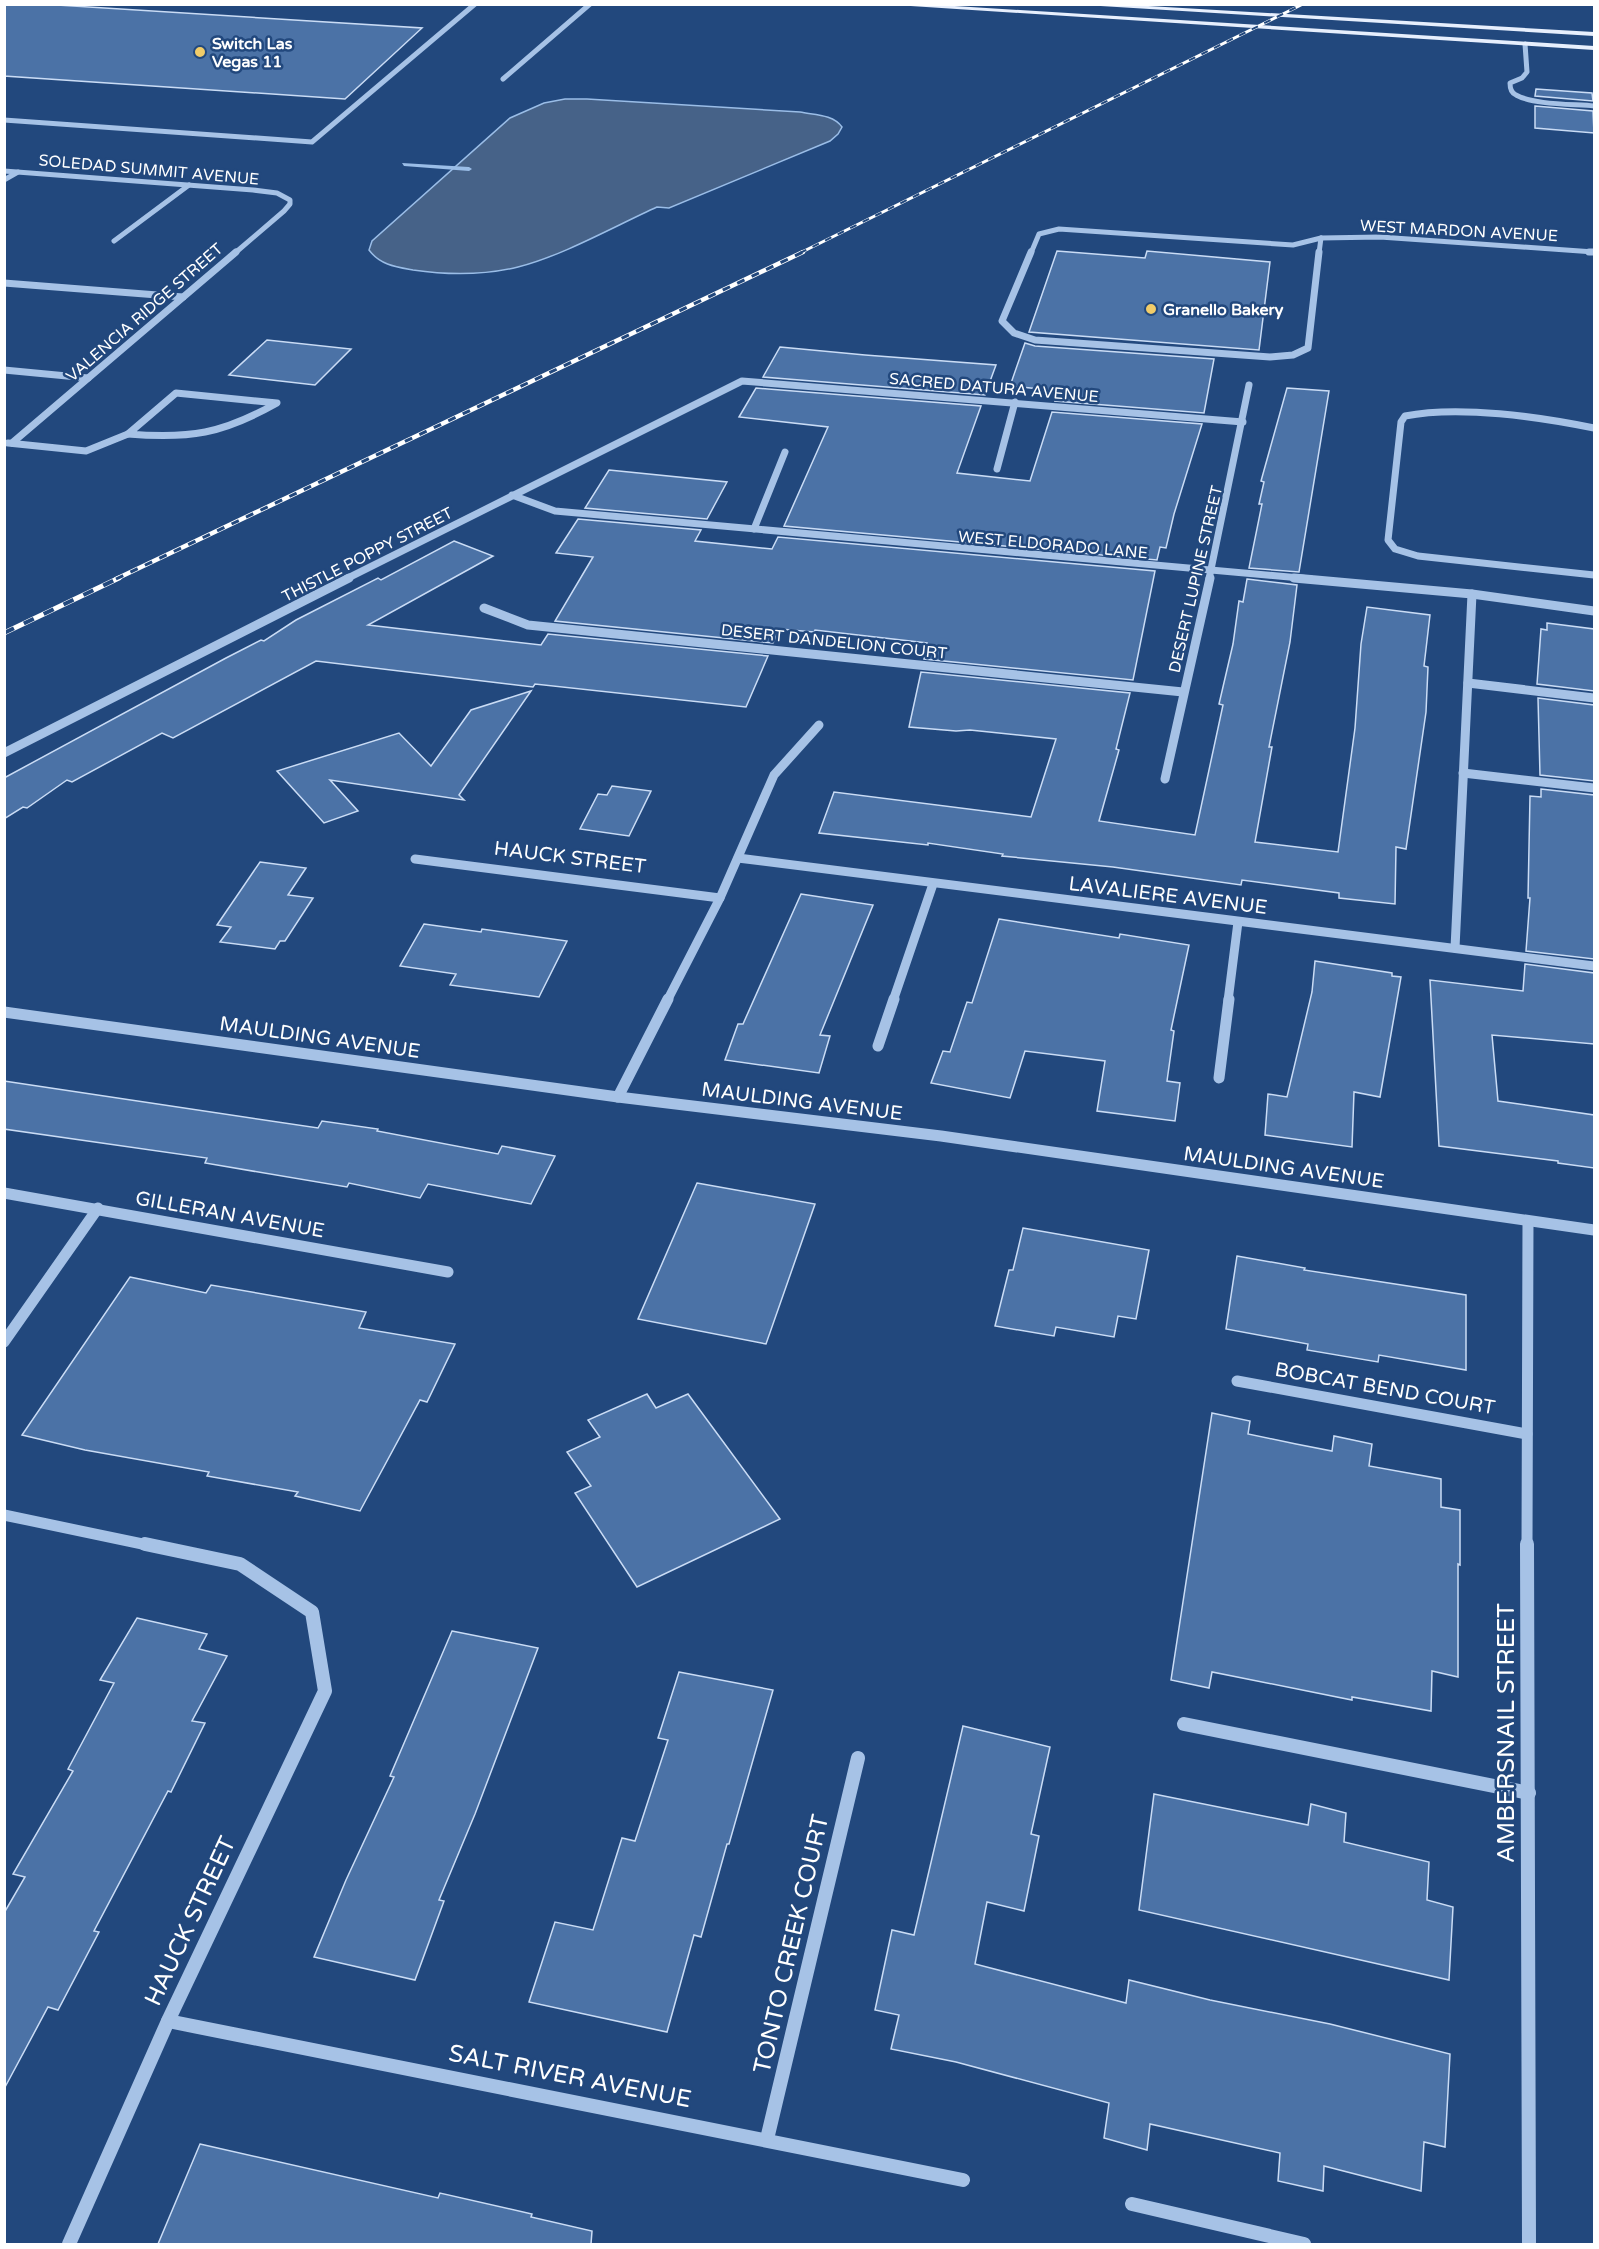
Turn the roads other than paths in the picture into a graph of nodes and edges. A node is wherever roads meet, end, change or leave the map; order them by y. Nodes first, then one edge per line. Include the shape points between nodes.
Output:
1 (475, 4) edge
2 (591, 4) edge
3 (883, 4) edge
4 (1071, 4) edge
5 (1594, 34) edge
6 (1525, 44) junction
7 (1594, 48) edge
8 (503, 79) dead end
9 (1594, 106) edge
10 (4, 120) edge
11 (4, 171) edge
12 (18, 172) junction
13 (4, 180) edge
14 (189, 185) junction
15 (290, 200) joint
16 (1321, 238) junction
17 (114, 241) dead end
18 (1594, 252) edge
19 (4, 283) edge
20 (183, 297) junction
21 (4, 370) edge
22 (88, 378) junction
23 (742, 381) joint
24 (1249, 385) dead end
25 (1015, 402) junction
26 (1243, 422) junction
27 (1594, 428) edge
28 (128, 434) junction
29 (8, 443) edge
30 (785, 452) dead end
31 (997, 469) dead end
32 (512, 495) junction
33 (754, 529) junction
34 (1211, 572) junction
35 (1594, 575) edge
36 (1472, 594) junction
37 (484, 608) dead end
38 (1594, 611) edge
39 (1468, 683) junction
40 (1183, 692) junction
41 (1594, 698) edge
42 (819, 725) dead end
43 (4, 753) edge
44 (1463, 773) junction
45 (1165, 779) dead end
46 (1594, 788) edge
47 (738, 858) junction
48 (415, 859) dead end
49 (933, 885) junction
50 (720, 898) junction
51 (1238, 922) junction
52 (1455, 948) junction
53 (1594, 966) edge
54 (4, 1012) edge
55 (878, 1046) dead end
56 (1219, 1078) dead end
57 (618, 1097) junction
58 (4, 1193) edge
59 (98, 1208) junction
60 (1528, 1221) junction
61 (1594, 1230) edge
62 (448, 1272) dead end
63 (4, 1342) edge
64 (1237, 1381) dead end
65 (1527, 1434) junction
66 (4, 1515) edge
67 (1184, 1724) dead end
68 (858, 1758) dead end
69 (1529, 1793) junction
70 (168, 2021) junction
71 (767, 2139) junction
72 (963, 2180) dead end
73 (1132, 2204) dead end
74 (69, 2244) edge
75 (1304, 2244) edge
76 (1529, 2244) edge

1 - 10 street via 312,142
2 - 8 street
3 - 6 main road
4 - 5 main road
6 - 7 main road
6 - 9 street via 1527,72 1510,83 1515,95 1538,102
11 - 12 street, SOLEDAD SUMMIT AVENUE
12 - 13 street
12 - 14 street, SOLEDAD SUMMIT AVENUE
14 - 15 street, SOLEDAD SUMMIT AVENUE via 276,193
14 - 17 street
15 - 20 street, VALENCIA RIDGE STREET via 284,211
16 - 16 street, WEST MARDON AVENUE via 1308,348 1293,354 1270,357 1035,340 1014,333 1002,321 1039,234 1049,231 1293,245
16 - 18 street, WEST MARDON AVENUE via 1380,237
19 - 20 street
20 - 22 street, VALENCIA RIDGE STREET
21 - 22 street
22 - 29 street, VALENCIA RIDGE STREET
23 - 25 street, SACRED DATURA AVENUE
23 - 32 street, THISTLE POPPY STREET
24 - 26 street, DESERT LUPINE STREET
25 - 26 street, SACRED DATURA AVENUE
25 - 31 street
26 - 34 street, DESERT LUPINE STREET
27 - 35 street via 1441,412 1405,416 1401,422 1388,540 1395,549 1418,556
28 - 28 street via 176,393 277,403 259,414 192,435
28 - 29 street via 86,451
30 - 33 street
32 - 33 street, WEST ELDORADO LANE via 555,511
32 - 43 street, THISTLE POPPY STREET
33 - 34 street, WEST ELDORADO LANE
34 - 36 street, WEST ELDORADO LANE
34 - 40 street, DESERT LUPINE STREET
36 - 38 street, WEST ELDORADO LANE
36 - 39 street
37 - 40 street, DESERT DANDELION COURT via 528,625
39 - 41 street
39 - 44 street
40 - 45 street, DESERT LUPINE STREET
42 - 47 street via 774,775
44 - 46 street
44 - 52 street
47 - 49 street, LAVALIERE AVENUE
47 - 50 street
48 - 50 street, HAUCK STREET
49 - 51 street, LAVALIERE AVENUE
49 - 55 street
50 - 57 street
51 - 52 street, LAVALIERE AVENUE
51 - 56 street
52 - 53 street, LAVALIERE AVENUE
54 - 57 street, MAULDING AVENUE
57 - 60 street, MAULDING AVENUE via 941,1136
58 - 59 street, GILLERAN AVENUE
59 - 62 street, GILLERAN AVENUE
59 - 63 street
60 - 61 street, MAULDING AVENUE
60 - 65 street, AMBERSNAIL STREET
64 - 65 street, BOBCAT BEND COURT
65 - 69 street, AMBERSNAIL STREET
66 - 70 street, HAUCK STREET via 240,1564 312,1612 325,1691
67 - 69 street
68 - 71 street, TONTO CREEK COURT
69 - 76 street, AMBERSNAIL STREET
70 - 71 street, SALT RIVER AVENUE
70 - 74 street, HAUCK STREET
71 - 72 street, SALT RIVER AVENUE
73 - 75 street

